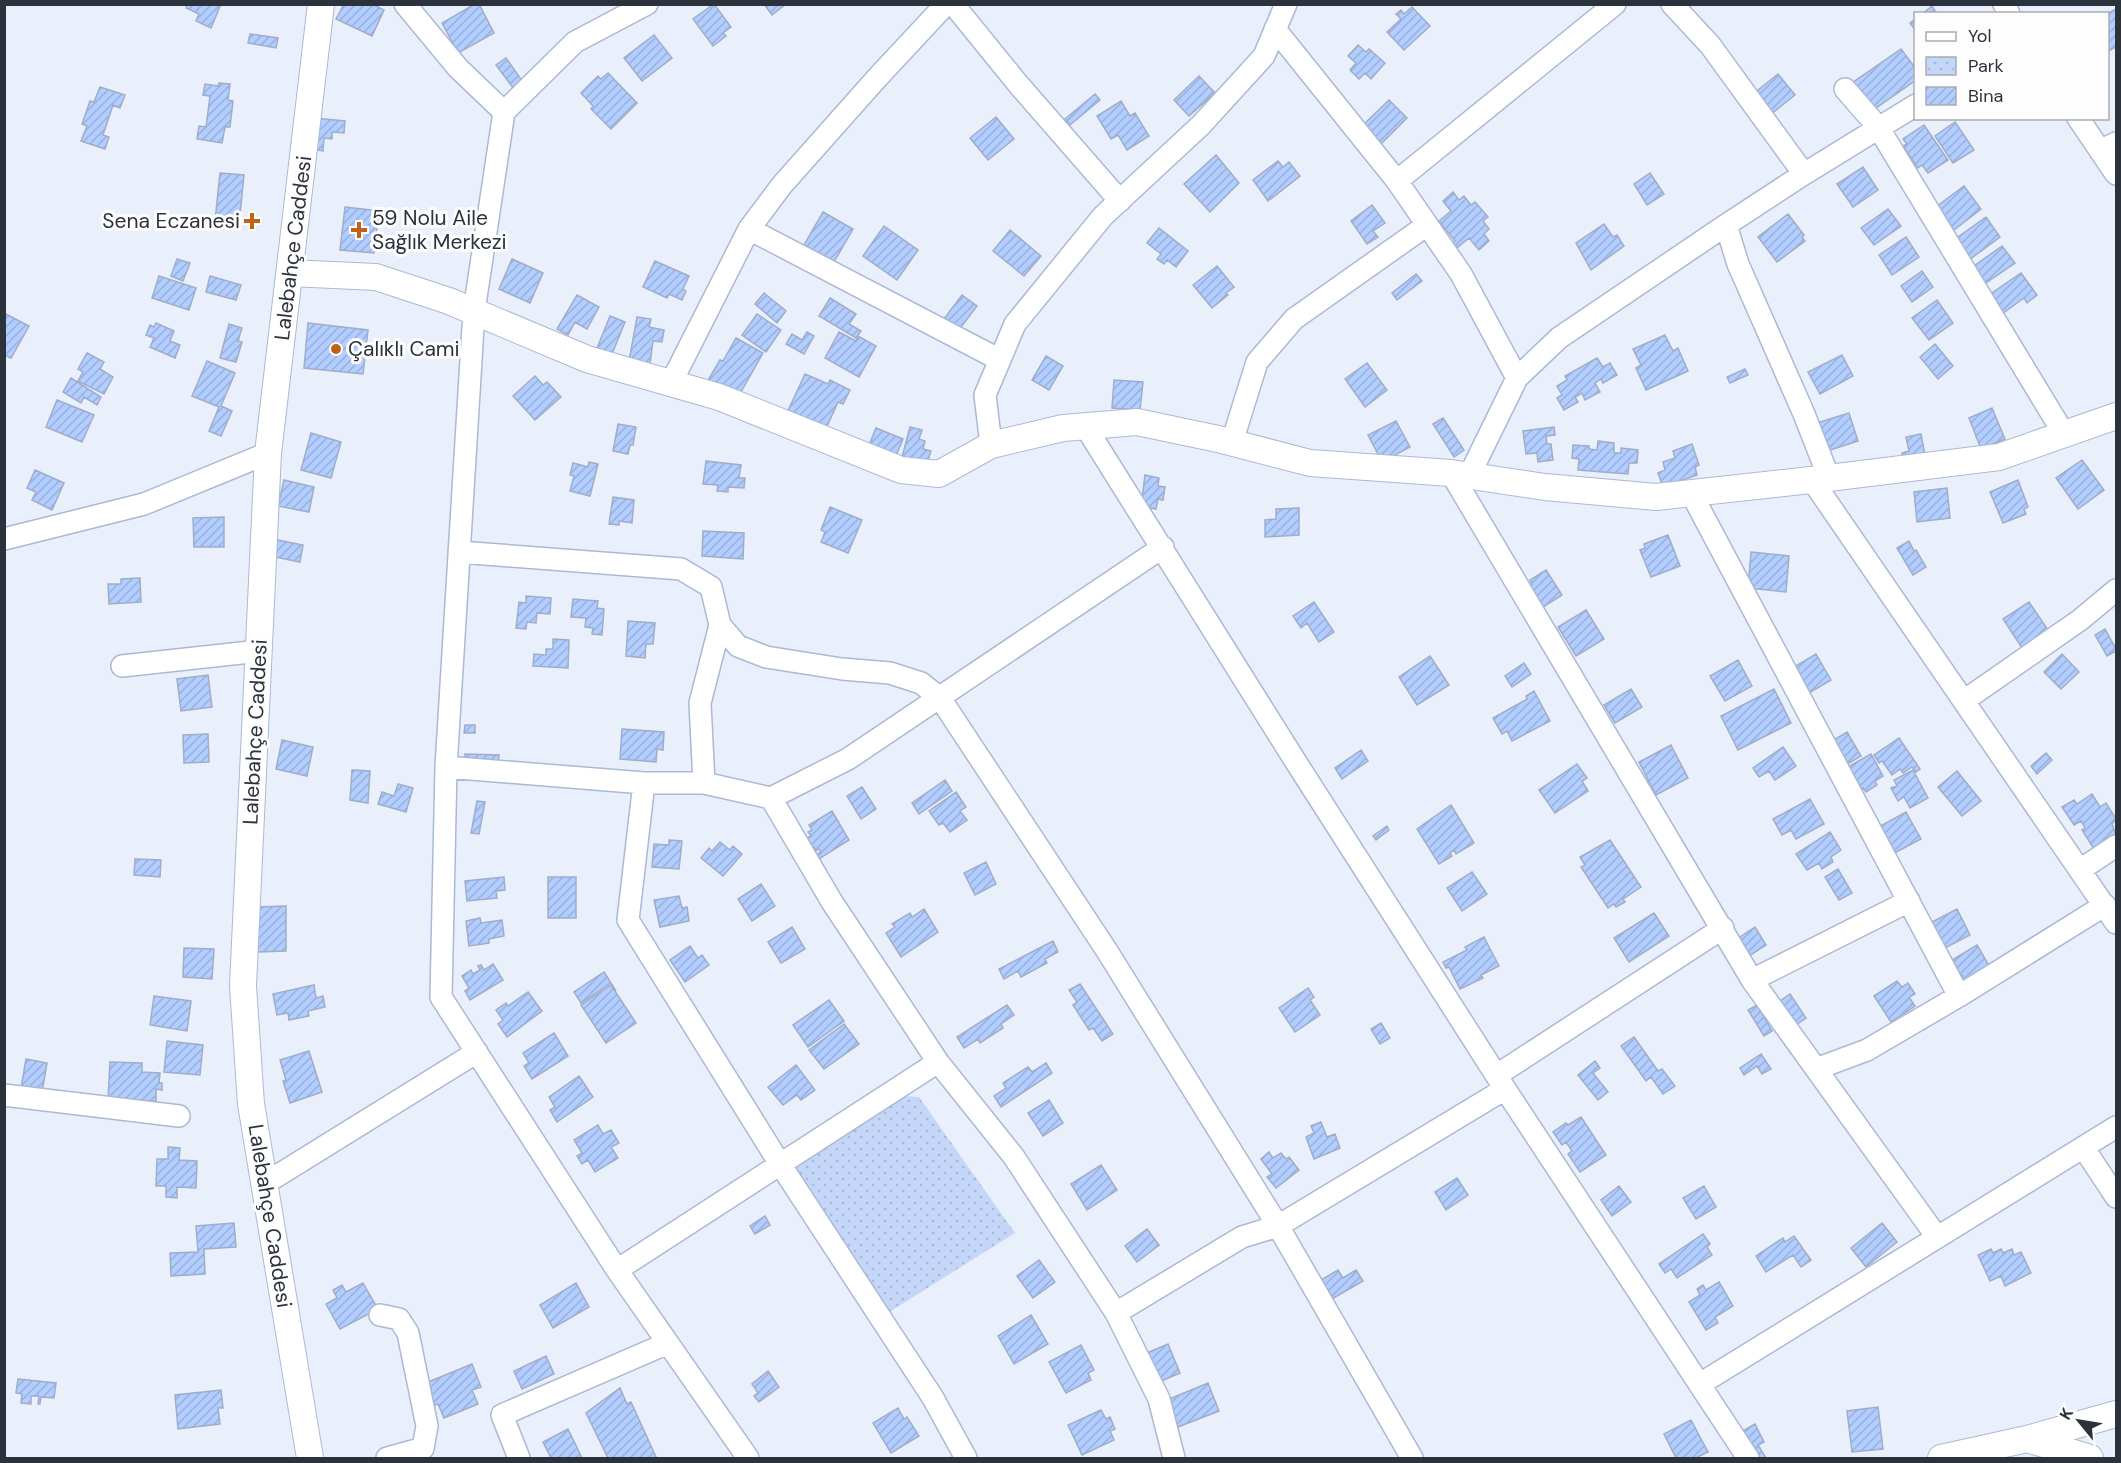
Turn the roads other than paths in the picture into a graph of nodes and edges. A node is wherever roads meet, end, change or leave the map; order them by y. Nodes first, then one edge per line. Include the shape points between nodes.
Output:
1 (321, 4) edge
2 (405, 4) edge
3 (647, 4) edge
4 (946, 4) edge
5 (953, 4) edge
6 (1286, 4) edge
7 (1615, 4) edge
8 (1672, 4) edge
9 (1275, 29) junction
10 (1845, 89) dead end
11 (1914, 106) edge
12 (504, 112) junction
13 (2080, 120) edge
14 (1878, 127) junction
15 (2108, 147) edge
16 (1804, 174) junction
17 (2116, 174) edge
18 (1397, 181) junction
19 (1120, 201) junction
20 (1427, 225) junction
21 (1726, 225) junction
22 (749, 229) junction
23 (290, 273) junction
24 (474, 311) junction
25 (1000, 360) junction
26 (1517, 378) junction
27 (671, 383) junction
28 (2116, 416) edge
29 (1085, 426) junction
30 (2064, 434) junction
31 (1232, 442) junction
32 (991, 445) junction
33 (268, 453) junction
34 (1460, 474) junction
35 (1820, 479) junction
36 (1691, 493) junction
37 (4, 539) edge
38 (1163, 548) junction
39 (459, 552) junction
40 (2116, 590) edge
41 (720, 625) junction
42 (259, 651) junction
43 (122, 666) dead end
44 (940, 698) junction
45 (1965, 700) junction
46 (446, 767) junction
47 (644, 783) junction
48 (704, 783) junction
49 (771, 798) junction
50 (2116, 846) edge
51 (2080, 870) junction
52 (1909, 901) junction
53 (2105, 905) junction
54 (2116, 923) edge
55 (1723, 928) junction
56 (1752, 980) junction
57 (1959, 996) junction
58 (477, 1052) junction
59 (938, 1062) junction
60 (1816, 1069) junction
61 (1501, 1082) junction
62 (4, 1095) edge
63 (179, 1116) dead end
64 (2116, 1127) edge
65 (2083, 1148) junction
66 (780, 1164) junction
67 (264, 1184) junction
68 (2116, 1197) edge
69 (1278, 1226) junction
70 (1937, 1238) junction
71 (617, 1270) junction
72 (1116, 1313) junction
73 (380, 1315) dead end
74 (668, 1343) junction
75 (1700, 1384) junction
76 (2116, 1414) edge
77 (2032, 1448) edge
78 (310, 1458) edge
79 (387, 1458) edge
80 (519, 1458) edge
81 (748, 1458) edge
82 (966, 1458) edge
83 (1174, 1458) edge
84 (1412, 1458) edge
85 (1749, 1458) edge
86 (1943, 1458) edge
87 (2090, 1458) edge

1 - 23 street, Lalebahçe Caddesi
2 - 12 street via 458,68
3 - 12 street via 575,42
4 - 22 street via 782,185
5 - 19 street
6 - 9 street
7 - 18 street
8 - 16 street via 1710,45
9 - 18 street
9 - 19 street via 1256,65 1201,125
10 - 14 street
11 - 14 street
12 - 24 street
13 - 15 street
14 - 16 street
14 - 30 street
15 - 17 street
16 - 21 street
18 - 20 street
19 - 25 street via 1103,216 1015,324
20 - 26 street via 1461,274
20 - 31 street via 1294,319 1257,362
21 - 26 street via 1559,338
21 - 35 street via 1738,264 1804,414
22 - 25 street
22 - 27 street
23 - 24 street via 376,277
23 - 33 street, Lalebahçe Caddesi
24 - 27 street via 587,359
24 - 39 street
25 - 32 street via 986,395
26 - 34 street
27 - 32 street via 719,397 901,470 939,474
28 - 30 street
29 - 31 street via 1137,422
29 - 32 street
29 - 38 street
30 - 35 street via 1999,457
31 - 34 street via 1310,463
33 - 37 street via 144,504
33 - 42 street, Lalebahçe Caddesi
34 - 36 street via 1545,487 1656,497
34 - 55 street
35 - 36 street
35 - 45 street
36 - 52 street
38 - 44 street
38 - 61 street
39 - 41 street via 681,569 711,587
39 - 46 street
40 - 45 street via 2080,620
41 - 44 street via 738,646 766,657 890,673 921,683
41 - 48 street via 700,703
42 - 43 street
42 - 67 street, Lalebahçe Caddesi via 243,986 251,1104
44 - 49 street via 848,759
44 - 69 street via 1107,951
45 - 51 street
46 - 47 street
46 - 58 street via 441,997
47 - 48 street
47 - 66 street via 628,920
48 - 49 street
49 - 59 street via 832,902
50 - 51 street
51 - 53 street
52 - 56 street
52 - 57 street
53 - 54 street
53 - 57 street
55 - 56 street
55 - 61 street
56 - 60 street
57 - 60 street via 1867,1050
58 - 67 street
58 - 71 street
59 - 66 street
59 - 72 street via 1014,1157
60 - 70 street
61 - 69 street
61 - 75 street
62 - 63 street
64 - 65 street
65 - 68 street
65 - 70 street
66 - 71 street
66 - 82 street via 933,1398
67 - 78 street, Lalebahçe Caddesi
69 - 72 street via 1242,1237
69 - 84 street
70 - 75 street
71 - 74 street
72 - 83 street via 1159,1400
73 - 79 street via 399,1319 408,1333 427,1426 423,1448
74 - 80 street via 502,1415
74 - 81 street
75 - 85 street
76 - 77 street
77 - 86 street
77 - 87 street

